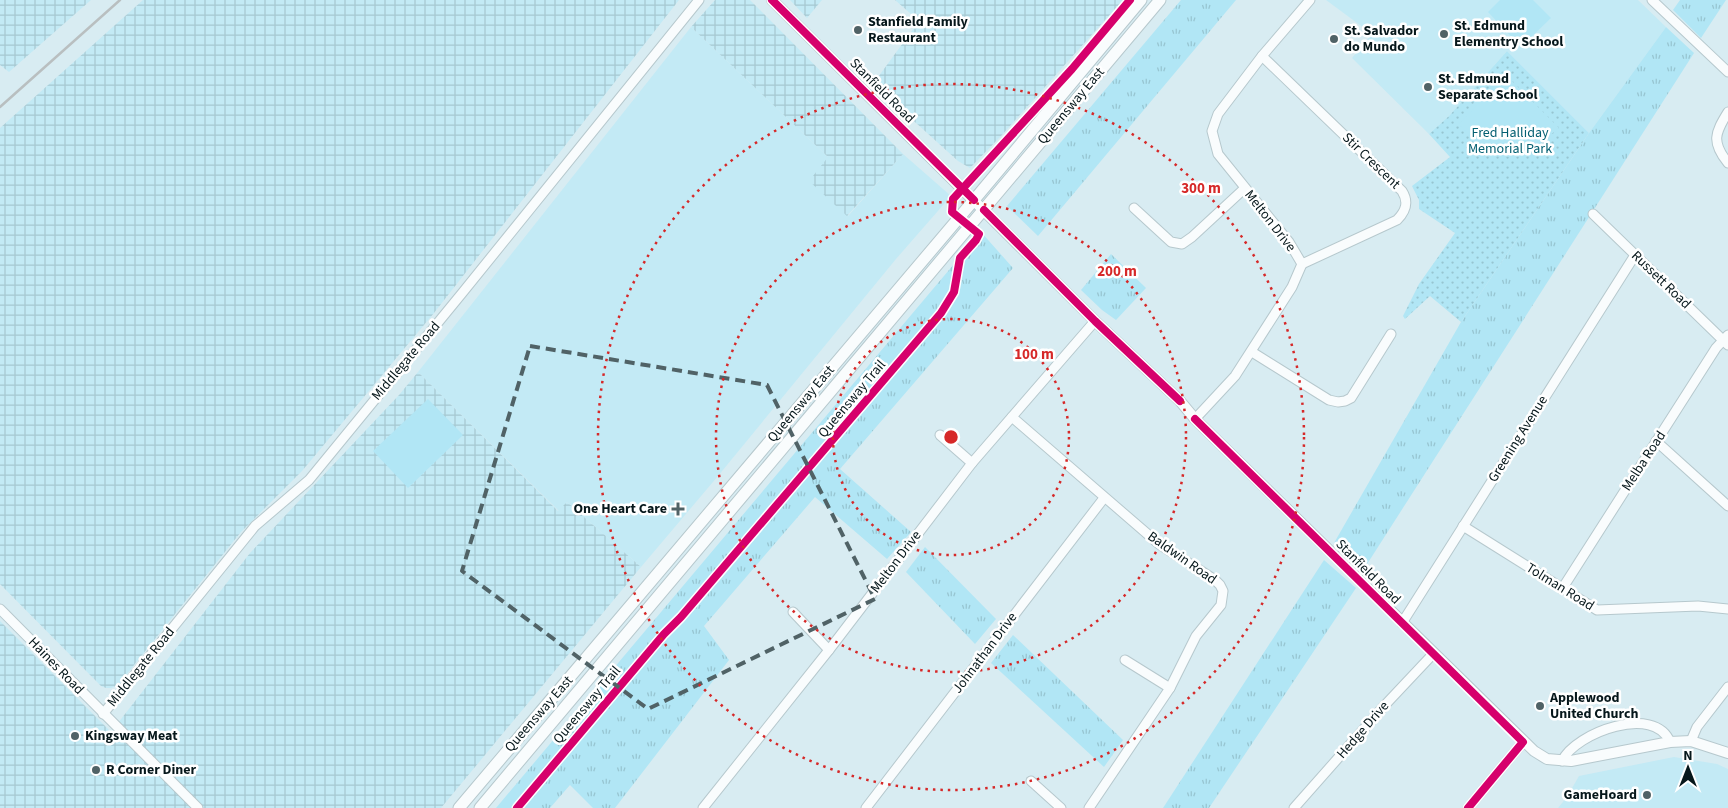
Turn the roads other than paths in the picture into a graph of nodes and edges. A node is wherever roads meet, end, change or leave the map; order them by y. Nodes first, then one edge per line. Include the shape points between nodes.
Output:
1 (699, 0) edge
2 (772, 0) edge
3 (1141, 0) edge
4 (1160, 0) edge
5 (1310, 0) edge
6 (1652, 0) edge
7 (1262, 56) junction
8 (1728, 72) edge
9 (1728, 112) edge
10 (1728, 163) edge
11 (1245, 188) junction
12 (974, 200) junction
13 (1134, 208) dead end
14 (984, 210) junction
15 (1593, 214) dead end
16 (1635, 255) junction
17 (1302, 264) junction
18 (1095, 321) junction
19 (1391, 334) dead end
20 (1726, 340) edge
21 (1252, 352) junction
22 (1012, 417) junction
23 (1195, 419) junction
24 (940, 435) dead end
25 (1656, 441) junction
26 (972, 463) junction
27 (1104, 498) junction
28 (1728, 506) edge
29 (1463, 526) junction
30 (1562, 589) junction
31 (0, 609) edge
32 (1728, 609) edge
33 (793, 612) dead end
34 (1402, 623) junction
35 (829, 650) junction
36 (1434, 654) junction
37 (1125, 660) dead end
38 (1728, 687) edge
39 (1170, 688) junction
40 (103, 714) junction
41 (1691, 740) junction
42 (1523, 742) junction
43 (1670, 742) junction
44 (1728, 753) edge
45 (1562, 761) junction
46 (1031, 780) dead end
47 (870, 807) edge
48 (198, 808) edge
49 (459, 808) edge
50 (480, 808) edge
51 (703, 808) edge
52 (1060, 808) edge
53 (1089, 808) edge
54 (1294, 808) edge
55 (1468, 808) edge

1 - 40 street, Middlegate Road via 309,480 255,526
2 - 12 street, Stanfield Road
3 - 12 main road, Queensway East
4 - 14 main road, Queensway East
5 - 7 street, Melton Drive
6 - 8 street
7 - 11 street, Melton Drive via 1218,114 1212,131 1218,154
7 - 17 street, Stir Crescent via 1402,191 1406,202 1405,211 1397,220
9 - 10 street via 1719,126 1716,144
11 - 13 street via 1182,244 1170,242
11 - 17 street, Melton Drive via 1289,242
12 - 14 street, Stanfield Road
12 - 49 main road, Queensway East
14 - 18 street, Stanfield Road
14 - 50 main road, Queensway East
15 - 16 street, Russett Road
16 - 20 street, Russett Road
16 - 29 street, Greening Avenue
17 - 21 street, Melton Drive
18 - 22 street, Melton Drive
18 - 23 street, Stanfield Road
19 - 21 street via 1351,398 1338,402 1324,397
20 - 25 street, Melba Road via 1716,348
21 - 23 street, Melton Drive via 1235,376
22 - 26 street, Melton Drive
22 - 27 street, Baldwin Road
23 - 34 street, Stanfield Road
24 - 26 street
25 - 28 street
25 - 30 street, Melba Road
26 - 35 street, Melton Drive
27 - 39 street, Baldwin Road via 1159,544 1215,580 1223,592 1221,605 1196,636
27 - 47 street, Johnathan Drive
29 - 30 street, Tolman Road
29 - 34 street, Greening Avenue
30 - 32 street, Tolman Road via 1597,610 1698,606
31 - 40 street, Haines Road
33 - 35 street
34 - 36 street, Stanfield Road
35 - 51 street, Melton Drive
36 - 42 street, Stanfield Road
36 - 54 street, Hedge Drive
37 - 39 street
38 - 41 street via 1696,727
39 - 53 street, Baldwin Road
40 - 48 street, Haines Road
41 - 43 street, Stanfield Road
41 - 44 street, Stanfield Road
42 - 45 street, Stanfield Road via 1541,756
42 - 55 street
43 - 45 street, Stanfield Road
43 - 45 street via 1663,730 1634,724 1612,726 1578,744
46 - 52 street

